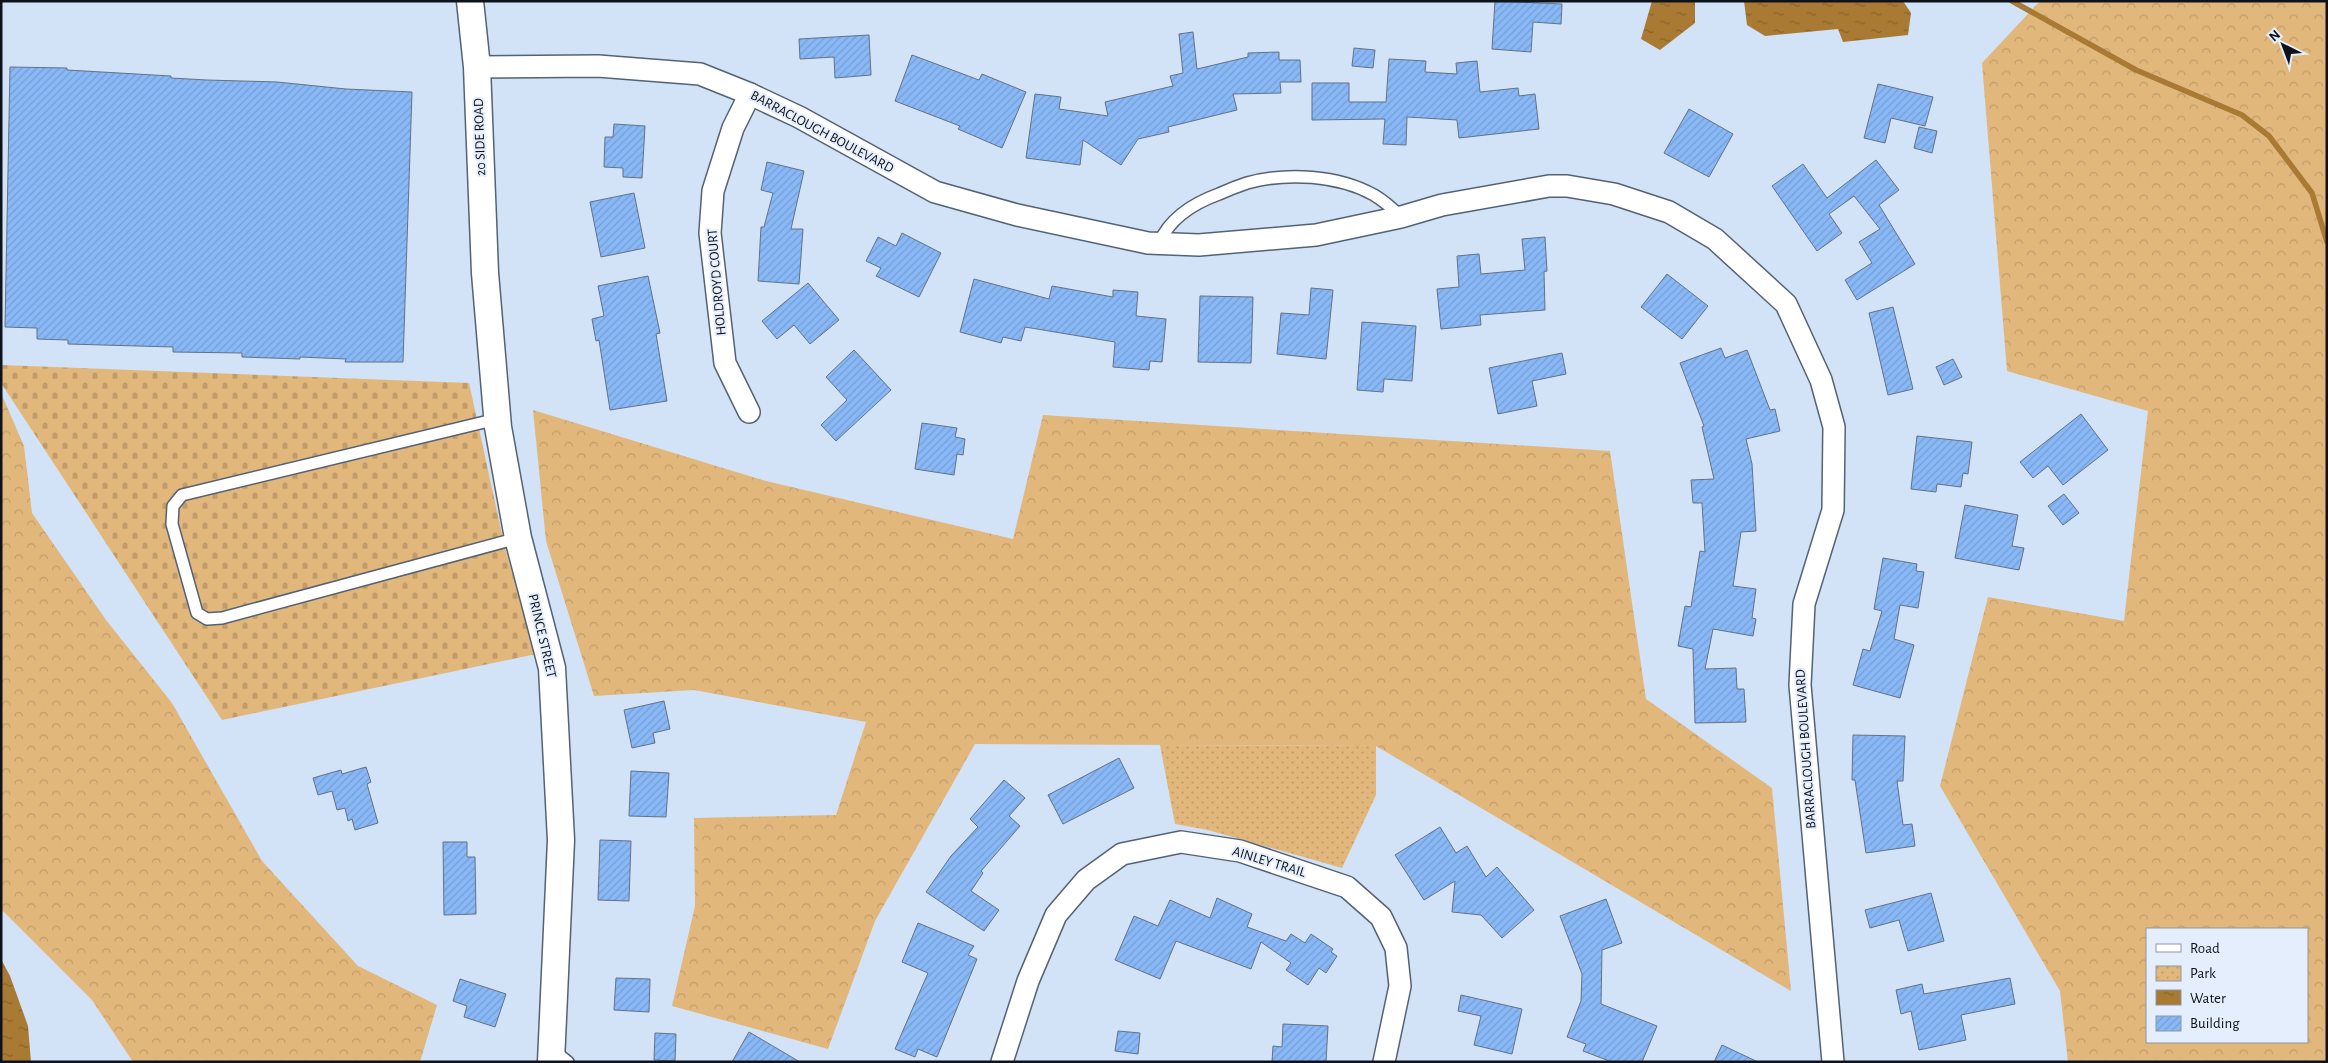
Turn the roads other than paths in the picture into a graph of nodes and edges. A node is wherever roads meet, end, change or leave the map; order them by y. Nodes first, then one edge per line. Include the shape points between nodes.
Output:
1 (470, 1) edge
2 (477, 67) junction
3 (750, 94) junction
4 (1401, 217) junction
5 (1159, 243) junction
6 (485, 273) joint
7 (749, 412) dead end
8 (497, 419) junction
9 (518, 538) junction
10 (557, 1058) edge
11 (1002, 1062) edge
12 (1384, 1062) edge
13 (1833, 1062) edge

1 - 2 street, 20 SIDE ROAD
2 - 3 street, BARRACLOUGH BOULEVARD via 598,66 700,74
2 - 6 street, 20 SIDE ROAD
3 - 5 street, BARRACLOUGH BOULEVARD via 799,117 935,192 1017,215
3 - 7 street, HOLDROYD COURT via 733,128 713,191 710,234 725,363
4 - 5 street, BARRACLOUGH BOULEVARD via 1316,235 1199,245
4 - 5 lane via 1374,195 1349,185 1314,178 1287,178 1248,183 1204,200 1164,230
4 - 13 street, BARRACLOUGH BOULEVARD via 1442,205 1549,186 1614,194 1669,212 1715,239 1786,304 1821,380 1834,427 1833,510 1804,604 1800,685
6 - 8 street, PRINCE STREET
8 - 9 street, PRINCE STREET
8 - 9 lane via 182,495 173,506 172,524 197,613 208,619 222,618
9 - 10 street, PRINCE STREET via 552,668 561,840
11 - 12 street, AINLEY TRAIL via 1028,981 1056,915 1086,880 1122,854 1181,842 1240,851 1347,887 1381,917 1396,948 1400,986

